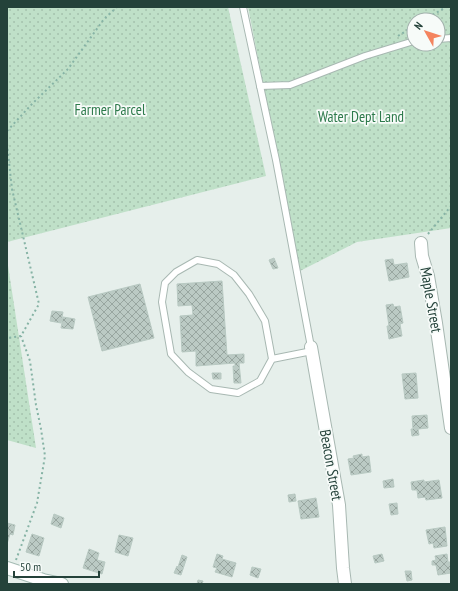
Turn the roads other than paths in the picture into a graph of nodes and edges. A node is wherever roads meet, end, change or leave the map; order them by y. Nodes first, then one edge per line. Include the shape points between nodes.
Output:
1 (243, 7) edge
2 (406, 43) edge
3 (260, 86) junction
4 (421, 243) road end
5 (311, 349) junction
6 (272, 359) junction
7 (451, 428) edge
8 (10, 569) edge
9 (62, 584) edge
10 (345, 584) edge

1 - 3 lane
2 - 3 lane via 365,56 290,85
3 - 5 lane
4 - 7 street, Maple Street via 436,323
5 - 6 lane
5 - 10 street, Beacon Street via 339,506
6 - 6 lane via 260,381 238,393 211,389 205,385 171,354 162,302 165,283 176,272 197,260 218,264 234,275 265,321
8 - 9 street

